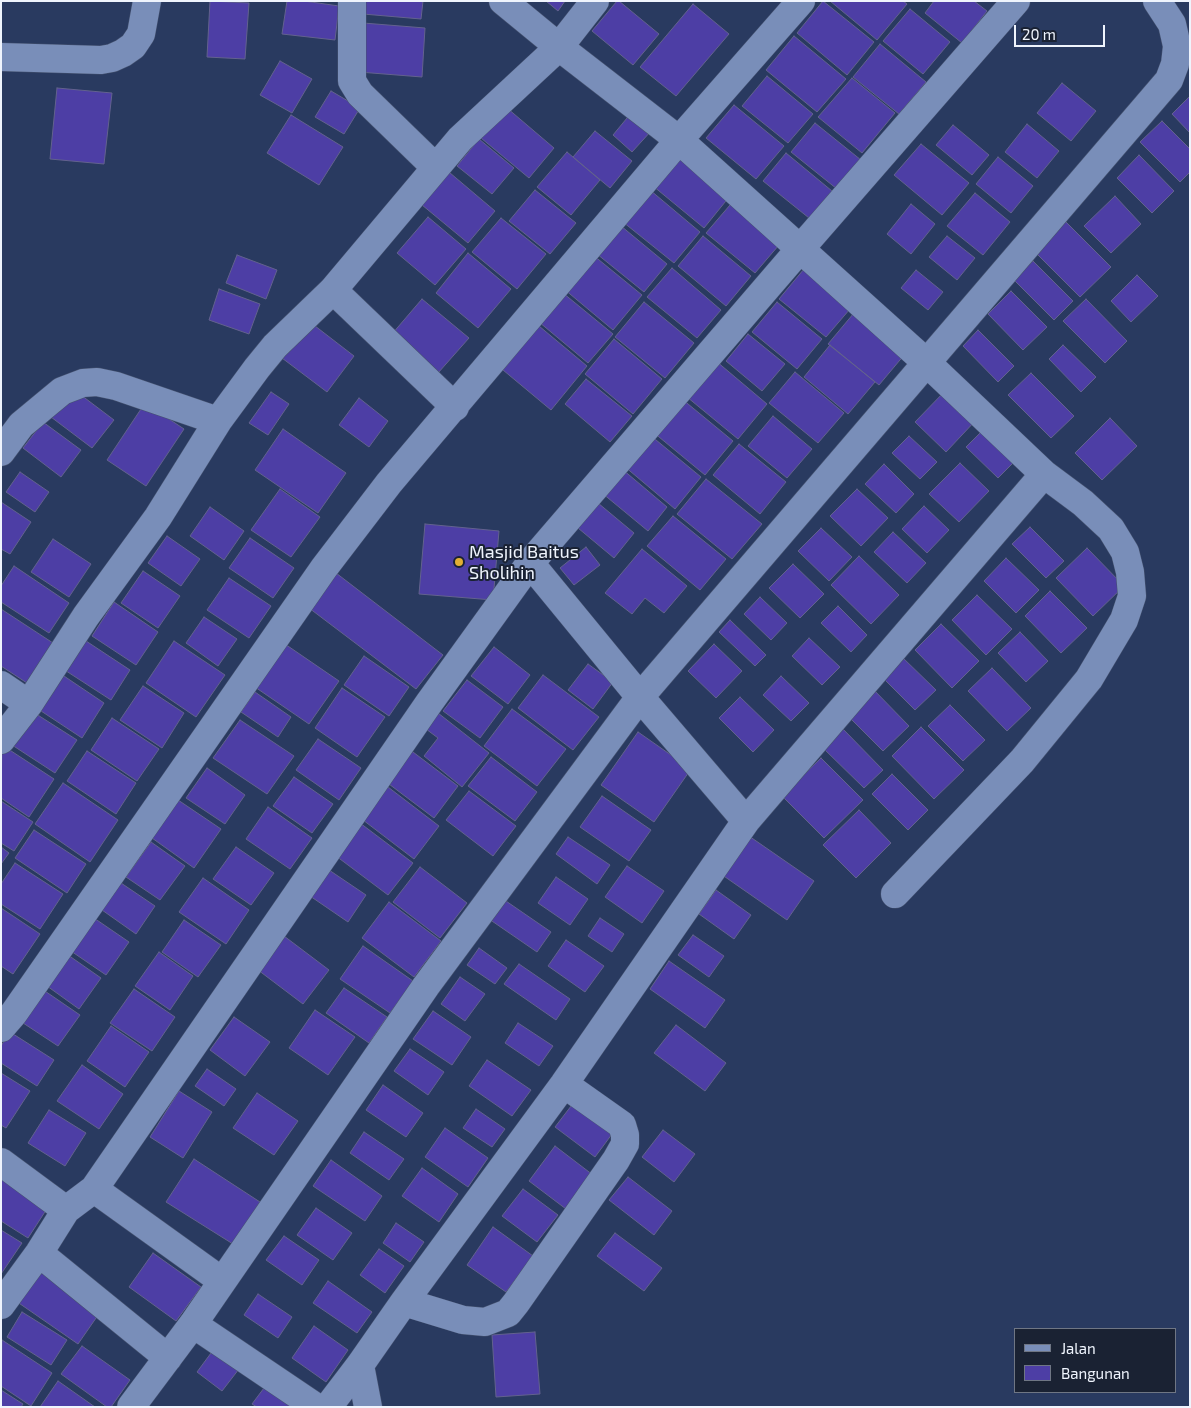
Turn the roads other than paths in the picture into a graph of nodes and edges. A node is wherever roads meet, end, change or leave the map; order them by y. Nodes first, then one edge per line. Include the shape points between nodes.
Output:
1 (147, 1) edge
2 (352, 1) edge
3 (503, 1) edge
4 (595, 1) edge
5 (801, 1) edge
6 (1016, 1) edge
7 (1157, 1) edge
8 (1181, 19) edge
9 (559, 47) junction
10 (1, 57) edge
11 (679, 140) junction
12 (435, 167) junction
13 (800, 249) junction
14 (333, 290) junction
15 (927, 363) junction
16 (455, 407) junction
17 (218, 421) junction
18 (1, 452) edge
19 (1044, 474) junction
20 (530, 563) junction
21 (1, 685) edge
22 (640, 697) junction
23 (29, 704) junction
24 (1, 740) edge
25 (746, 821) junction
26 (895, 894) dead end
27 (5, 1014) edge
28 (564, 1084) junction
29 (1, 1162) edge
30 (94, 1190) junction
31 (66, 1210) junction
32 (38, 1253) junction
33 (222, 1281) junction
34 (404, 1302) junction
35 (1, 1304) edge
36 (193, 1324) junction
37 (168, 1358) junction
38 (360, 1365) junction
39 (131, 1407) edge
40 (316, 1407) edge
41 (328, 1407) edge
42 (368, 1407) edge

1 - 10 street via 141,34 123,54 101,60
2 - 12 street via 352,81 360,94
3 - 9 street
4 - 9 street
5 - 11 street
6 - 13 street
7 - 8 street
8 - 15 street via 1175,64 1169,80
9 - 11 street
9 - 12 street via 460,139
11 - 13 street
11 - 16 street
12 - 14 street
13 - 15 street
13 - 20 street
14 - 16 street
14 - 17 street via 275,346
15 - 19 street
15 - 22 street
16 - 27 street via 389,483 324,568
17 - 18 street via 116,386 83,383 62,391 21,425
17 - 23 street via 158,517 86,616
19 - 25 street
19 - 26 street via 1111,529 1125,552 1132,596 1127,612 1089,679 1022,761
20 - 22 street
20 - 30 street via 429,703
21 - 23 street
22 - 25 street
22 - 33 street via 426,986
23 - 24 street
25 - 28 street
28 - 34 street
28 - 34 street via 622,1125 625,1144 516,1303 508,1312 485,1322 463,1320
29 - 31 street
30 - 31 street
30 - 33 street
31 - 32 street
32 - 35 street
32 - 37 street
33 - 36 street
34 - 38 street
36 - 37 street
36 - 40 street
37 - 39 street
38 - 41 street
38 - 42 street

